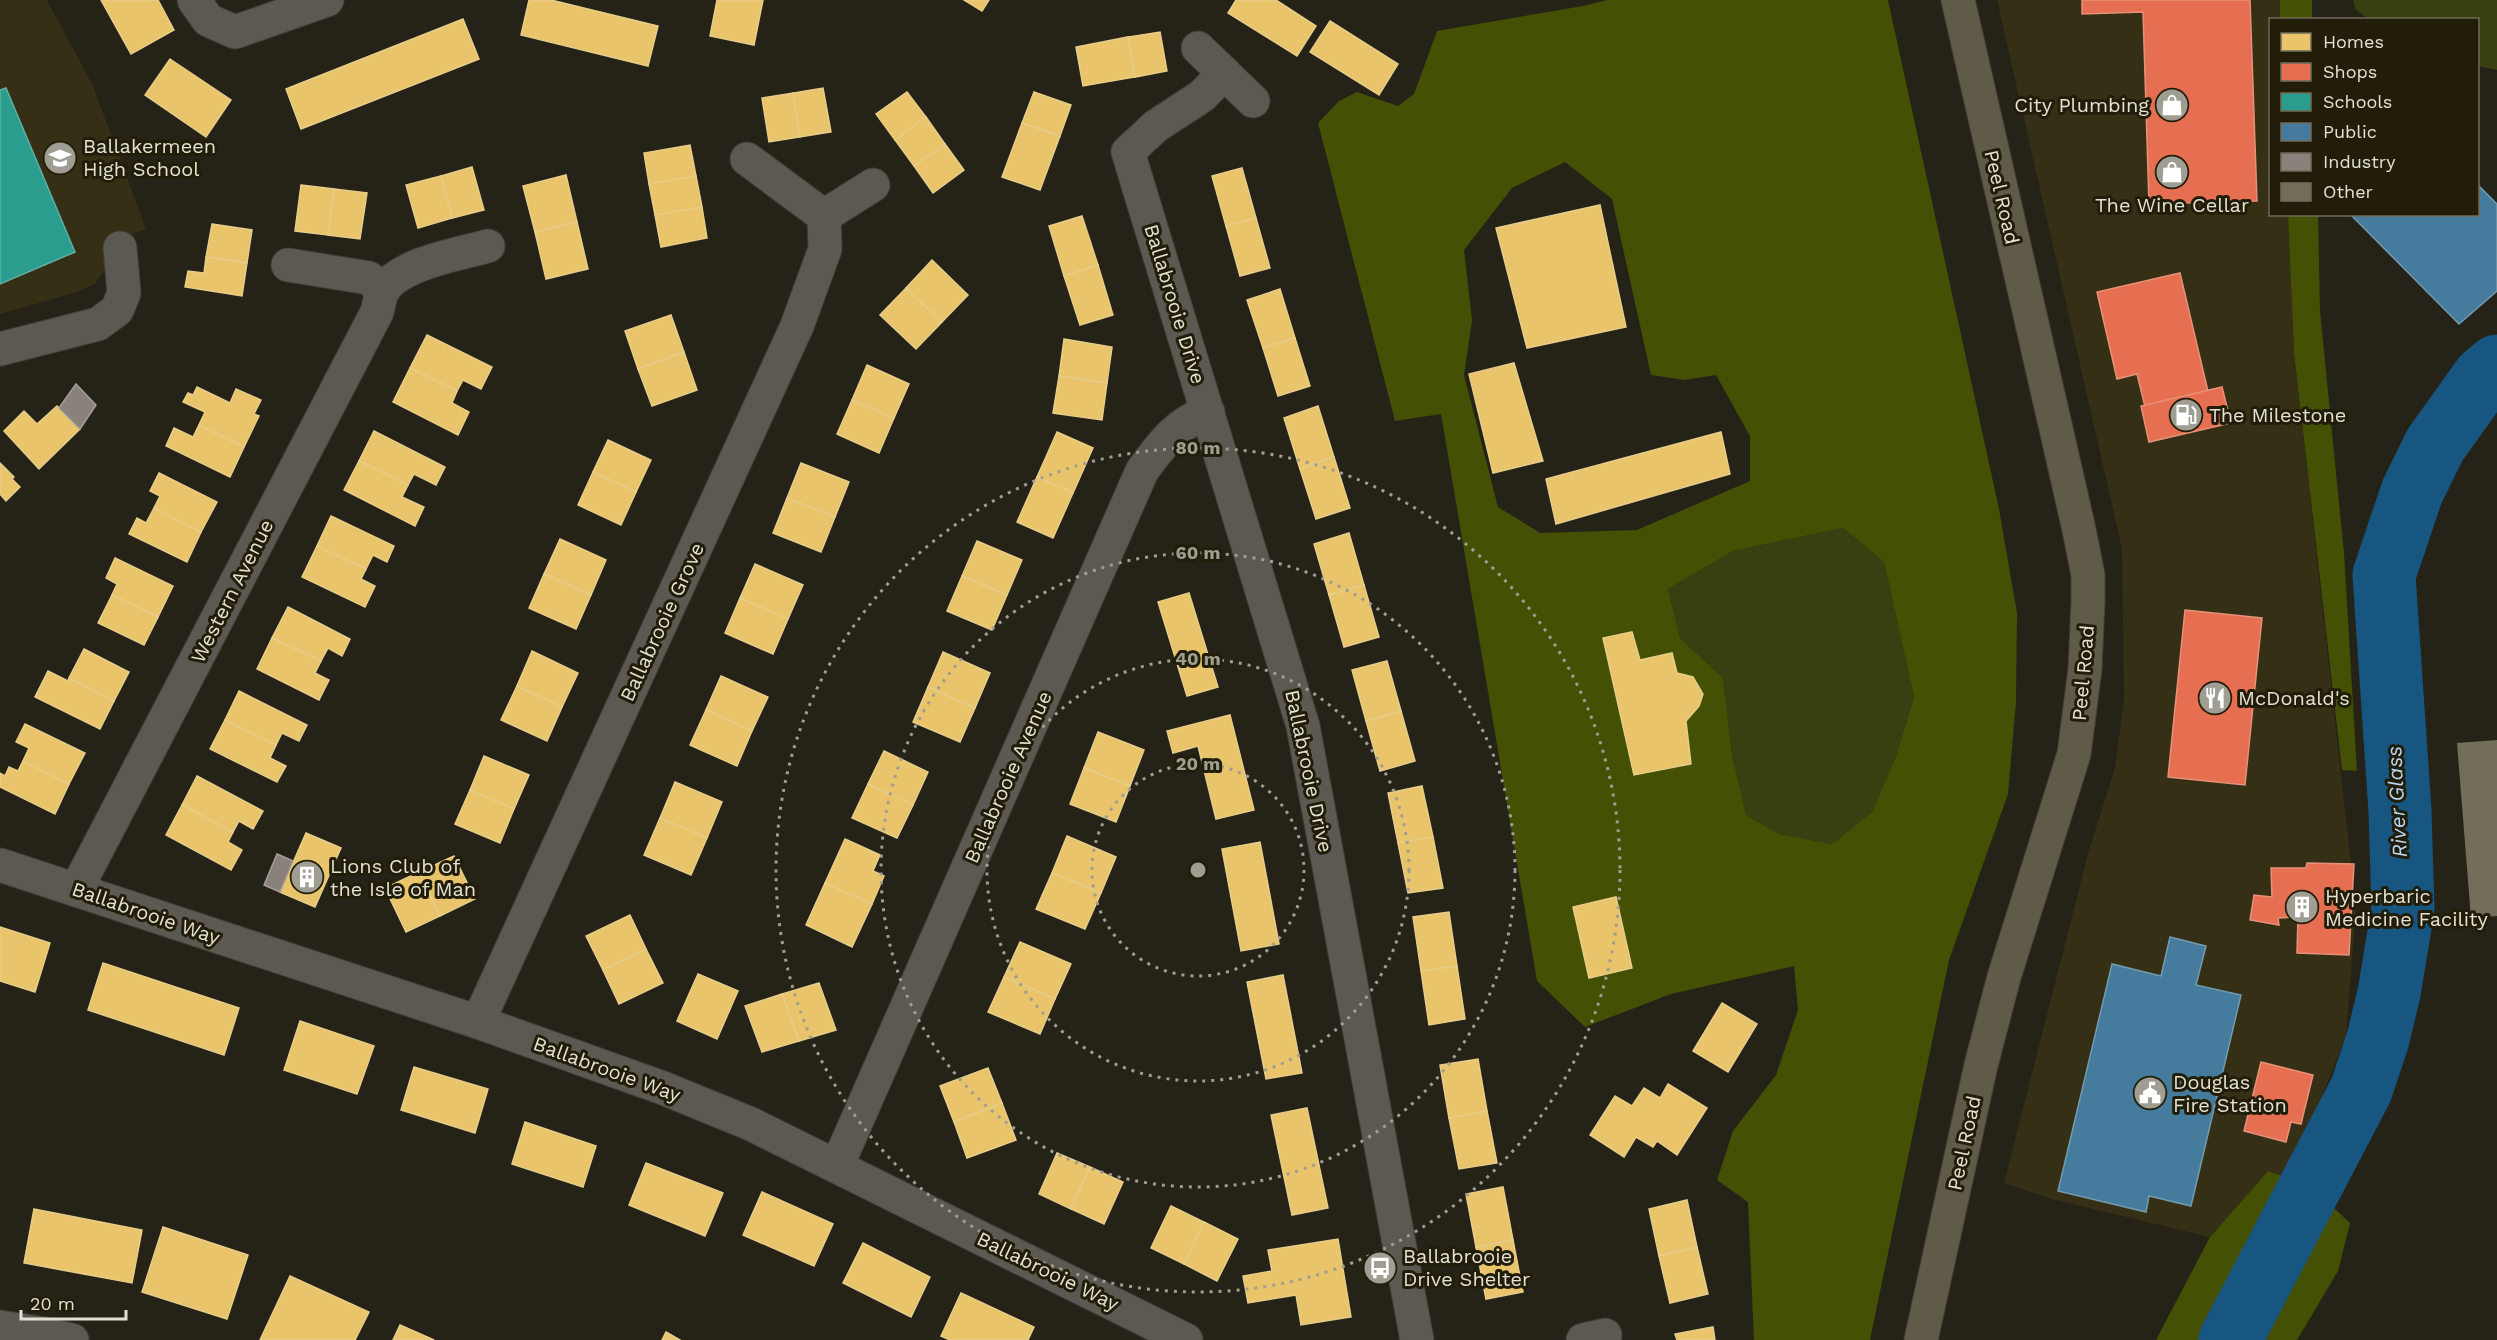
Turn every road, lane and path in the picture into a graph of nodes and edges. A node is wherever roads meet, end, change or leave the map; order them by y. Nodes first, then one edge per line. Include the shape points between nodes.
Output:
1 (194, 0) edge
2 (327, 0) edge
3 (1958, 0) edge
4 (1198, 48) dead end
5 (1224, 74) junction
6 (1253, 101) dead end
7 (747, 159) dead end
8 (873, 185) dead end
9 (824, 216) junction
10 (488, 246) dead end
11 (120, 248) dead end
12 (288, 265) dead end
13 (382, 291) junction
14 (0, 349) edge
15 (1208, 412) junction
16 (0, 865) edge
17 (76, 890) junction
18 (478, 1022) junction
19 (837, 1166) junction
20 (0, 1328) edge
21 (72, 1340) edge
22 (1186, 1340) edge
23 (1417, 1340) edge
24 (1921, 1340) edge

1 - 2 street via 208,20 235,32
3 - 24 highway, Peel Road via 2078,525 2088,575 2088,602 2085,669 2074,754 2004,977 1981,1065
4 - 5 street
5 - 6 street
5 - 15 street, Ballabrooie Drive via 1202,96 1156,126 1128,152
7 - 9 street
8 - 9 street
9 - 18 street, Ballabrooie Grove via 825,249 797,326
10 - 13 street via 419,264
11 - 14 street via 124,293 117,310 98,324
12 - 13 street via 369,278
13 - 17 street, Western Avenue via 377,312
15 - 19 street, Ballabrooie Avenue via 1189,419 1163,441 1142,471
15 - 23 street, Ballabrooie Drive via 1303,726
16 - 17 street, Ballabrooie Way
17 - 18 street, Ballabrooie Way
18 - 19 street, Ballabrooie Way via 663,1088 751,1124
19 - 22 street, Ballabrooie Way
20 - 21 street

